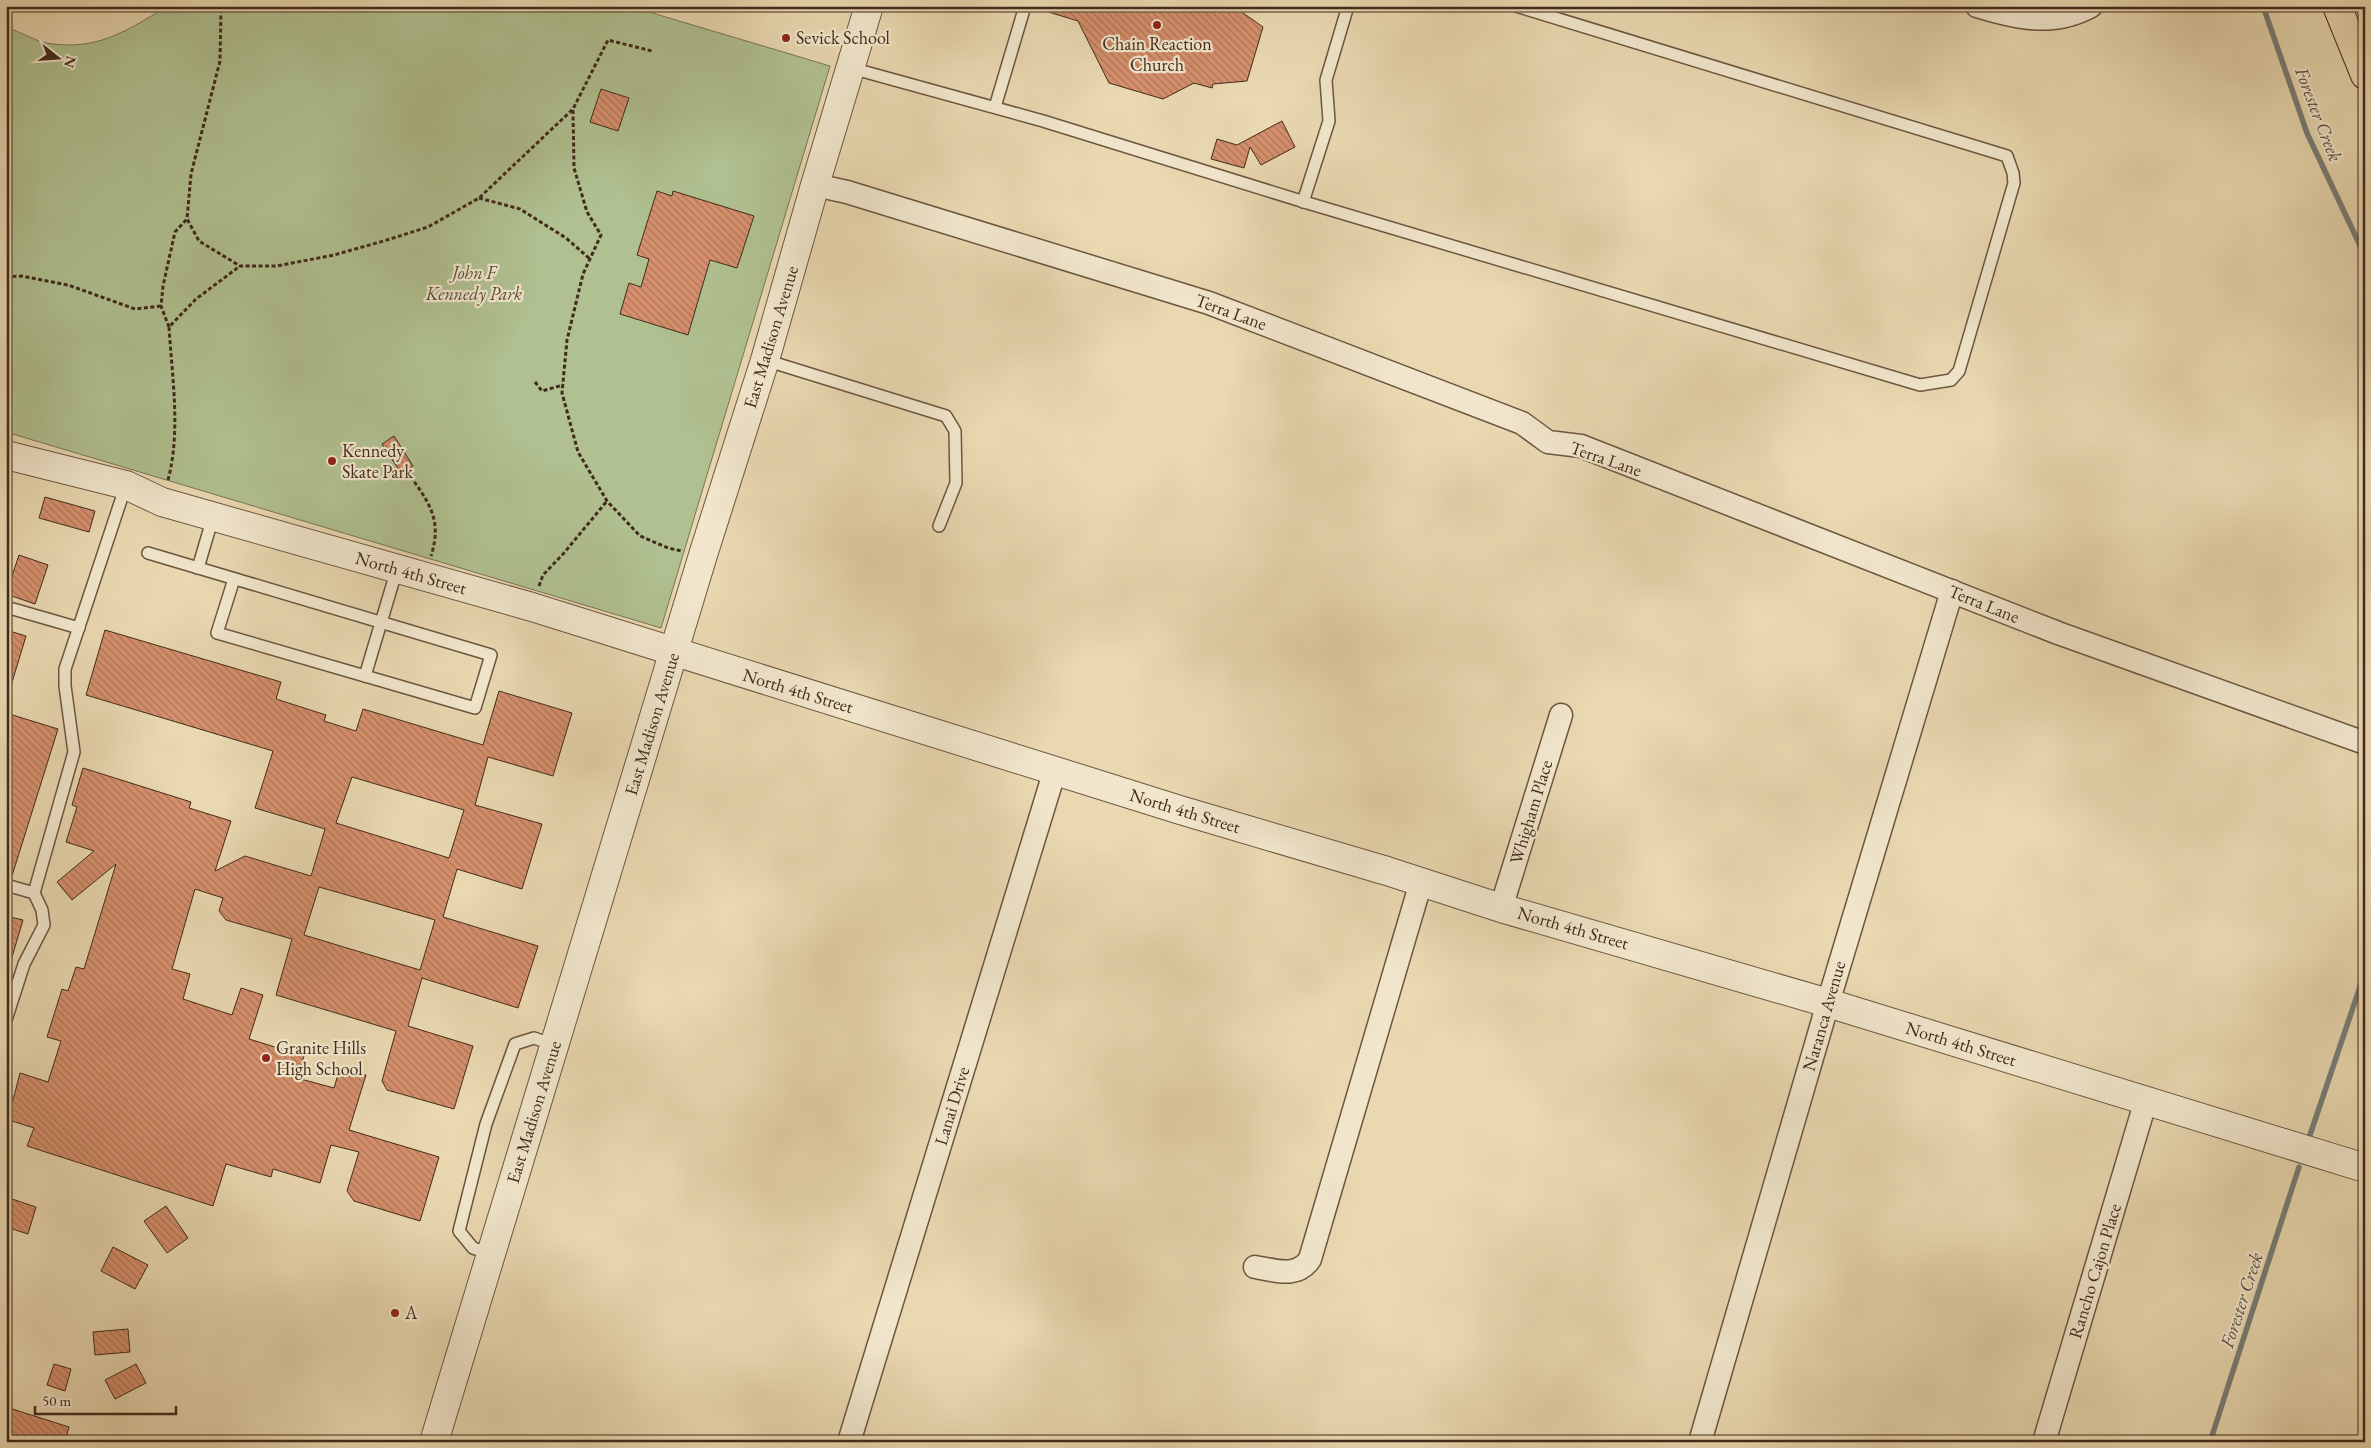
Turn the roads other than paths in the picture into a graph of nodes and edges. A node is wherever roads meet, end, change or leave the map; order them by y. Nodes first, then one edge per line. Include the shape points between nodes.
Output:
1 (869, 6) edge
2 (1025, 6) edge
3 (1348, 6) edge
4 (1516, 6) edge
5 (1977, 6) edge
6 (2337, 6) edge
7 (2083, 10) edge
8 (852, 68) junction
9 (2365, 75) edge
10 (995, 108) junction
11 (815, 185) junction
12 (1303, 202) junction
13 (765, 360) junction
14 (6, 455) edge
15 (126, 485) junction
16 (213, 517) junction
17 (939, 526) dead end
18 (148, 552) dead end
19 (198, 568) junction
20 (397, 569) junction
21 (234, 578) junction
22 (1952, 591) junction
23 (6, 607) edge
24 (381, 623) junction
25 (79, 628) junction
26 (674, 653) junction
27 (365, 676) junction
28 (1561, 715) dead end
29 (2365, 743) edge
30 (1056, 770) junction
31 (1421, 882) junction
32 (6, 885) edge
33 (34, 893) junction
34 (1501, 908) junction
35 (1828, 1003) junction
36 (6, 1020) edge
37 (554, 1046) junction
38 (2146, 1100) junction
39 (2365, 1168) edge
40 (491, 1254) junction
41 (1255, 1266) dead end
42 (434, 1442) edge
43 (849, 1442) edge
44 (1700, 1442) edge
45 (2044, 1442) edge

1 - 8 street, East Madison Avenue
2 - 10 lane
3 - 12 lane via 1326,80 1329,121
4 - 12 lane via 2007,156 2014,183 1959,371 1951,380 1920,385
5 - 7 street via 2024,19 2050,19
6 - 9 highway
8 - 10 lane
8 - 11 street, East Madison Avenue
10 - 12 lane
11 - 13 street, East Madison Avenue
11 - 22 street, Terra Lane via 1210,303 1522,423 1548,442 1581,446
13 - 17 lane via 946,416 954,431 956,484
13 - 26 street, East Madison Avenue
14 - 15 street, North 4th Street
15 - 16 street, North 4th Street via 162,502
15 - 25 lane
16 - 19 lane
16 - 20 street, North 4th Street
18 - 19 lane
19 - 21 lane
20 - 24 lane
20 - 26 street, North 4th Street
21 - 24 lane
21 - 27 lane via 217,633
22 - 29 street, Terra Lane via 2058,633
22 - 35 street, Naranca Avenue
23 - 25 lane
24 - 27 lane
24 - 27 lane via 491,655 475,708
25 - 33 lane via 65,669 74,752
26 - 30 street, North 4th Street
26 - 37 street, East Madison Avenue
28 - 34 street, Whigham Place
30 - 31 street, North 4th Street
30 - 43 street, Lanai Drive
31 - 34 street, North 4th Street
31 - 41 street via 1310,1259 1305,1267 1294,1272
32 - 33 lane
33 - 36 lane via 42,910 44,925 24,964
34 - 35 street, North 4th Street
35 - 38 street, North 4th Street
35 - 44 street, Naranca Avenue
37 - 40 street, East Madison Avenue
37 - 40 lane via 534,1038 515,1044 486,1124 458,1231 473,1248
38 - 39 street, North 4th Street
38 - 45 street, Rancho Cajon Place
40 - 42 street, East Madison Avenue

